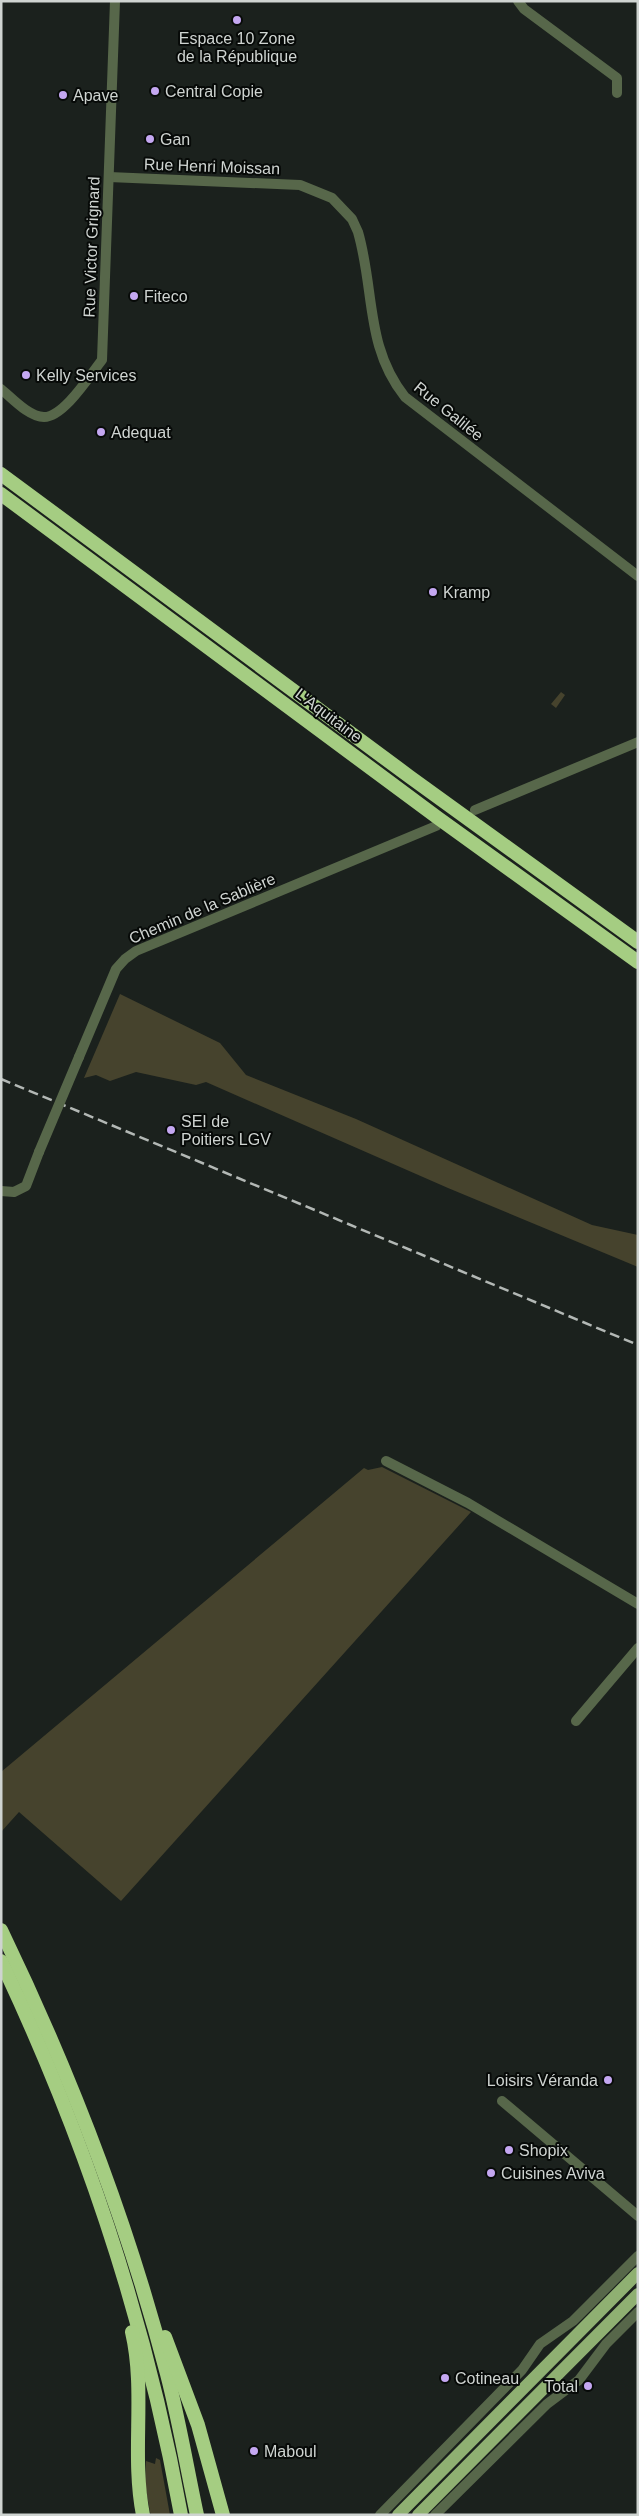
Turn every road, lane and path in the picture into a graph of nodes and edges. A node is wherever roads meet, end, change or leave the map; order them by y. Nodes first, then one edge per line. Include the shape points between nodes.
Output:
1 (115, 1) edge
2 (518, 1) edge
3 (617, 93) dead end
4 (109, 177) junction
5 (313, 188) joint
6 (1, 389) edge
7 (1, 474) edge
8 (1, 494) edge
9 (638, 576) edge
10 (638, 742) edge
11 (475, 810) dead end
12 (436, 826) dead end
13 (638, 942) edge
14 (638, 962) edge
15 (1, 1191) edge
16 (386, 1461) dead end
17 (638, 1604) edge
18 (638, 1648) edge
19 (576, 1721) dead end
20 (1, 1930) edge
21 (1, 1961) edge
22 (502, 2101) dead end
23 (638, 2216) edge
24 (117, 2249) junction
25 (638, 2256) edge
26 (139, 2274) junction
27 (638, 2274) edge
28 (638, 2294) edge
29 (638, 2312) edge
30 (143, 2515) edge
31 (181, 2515) edge
32 (197, 2515) edge
33 (223, 2515) edge
34 (380, 2515) edge
35 (398, 2515) edge
36 (418, 2515) edge
37 (436, 2515) edge

1 - 4 street, Rue Victor Grignard
2 - 3 street via 524,9 617,78
4 - 5 street, Rue Henri Moissan via 268,182
4 - 6 street, Rue Victor Grignard via 102,360 65,407 45,417 29,411
5 - 9 street, Rue Galilée via 343,208 358,232 380,353 394,383 406,397
7 - 13 highway, L'Aquitaine
8 - 14 highway, L'Aquitaine
10 - 11 street
12 - 15 street, Chemin de la Sablière, bridge via 136,951 125,959 116,969 26,1186 14,1192
16 - 17 street via 465,1501
18 - 19 street
20 - 26 highway via 47,2025 76,2095
21 - 24 highway via 76,2131
22 - 23 street
24 - 30 highway via 114,2260 139,2378 137,2469
24 - 31 highway via 154,2382
25 - 34 street via 573,2321 540,2344 522,2370
26 - 32 highway via 167,2375
26 - 33 highway via 147,2281 198,2425
27 - 35 main road
28 - 36 main road
29 - 37 street via 606,2344 579,2380 547,2404

